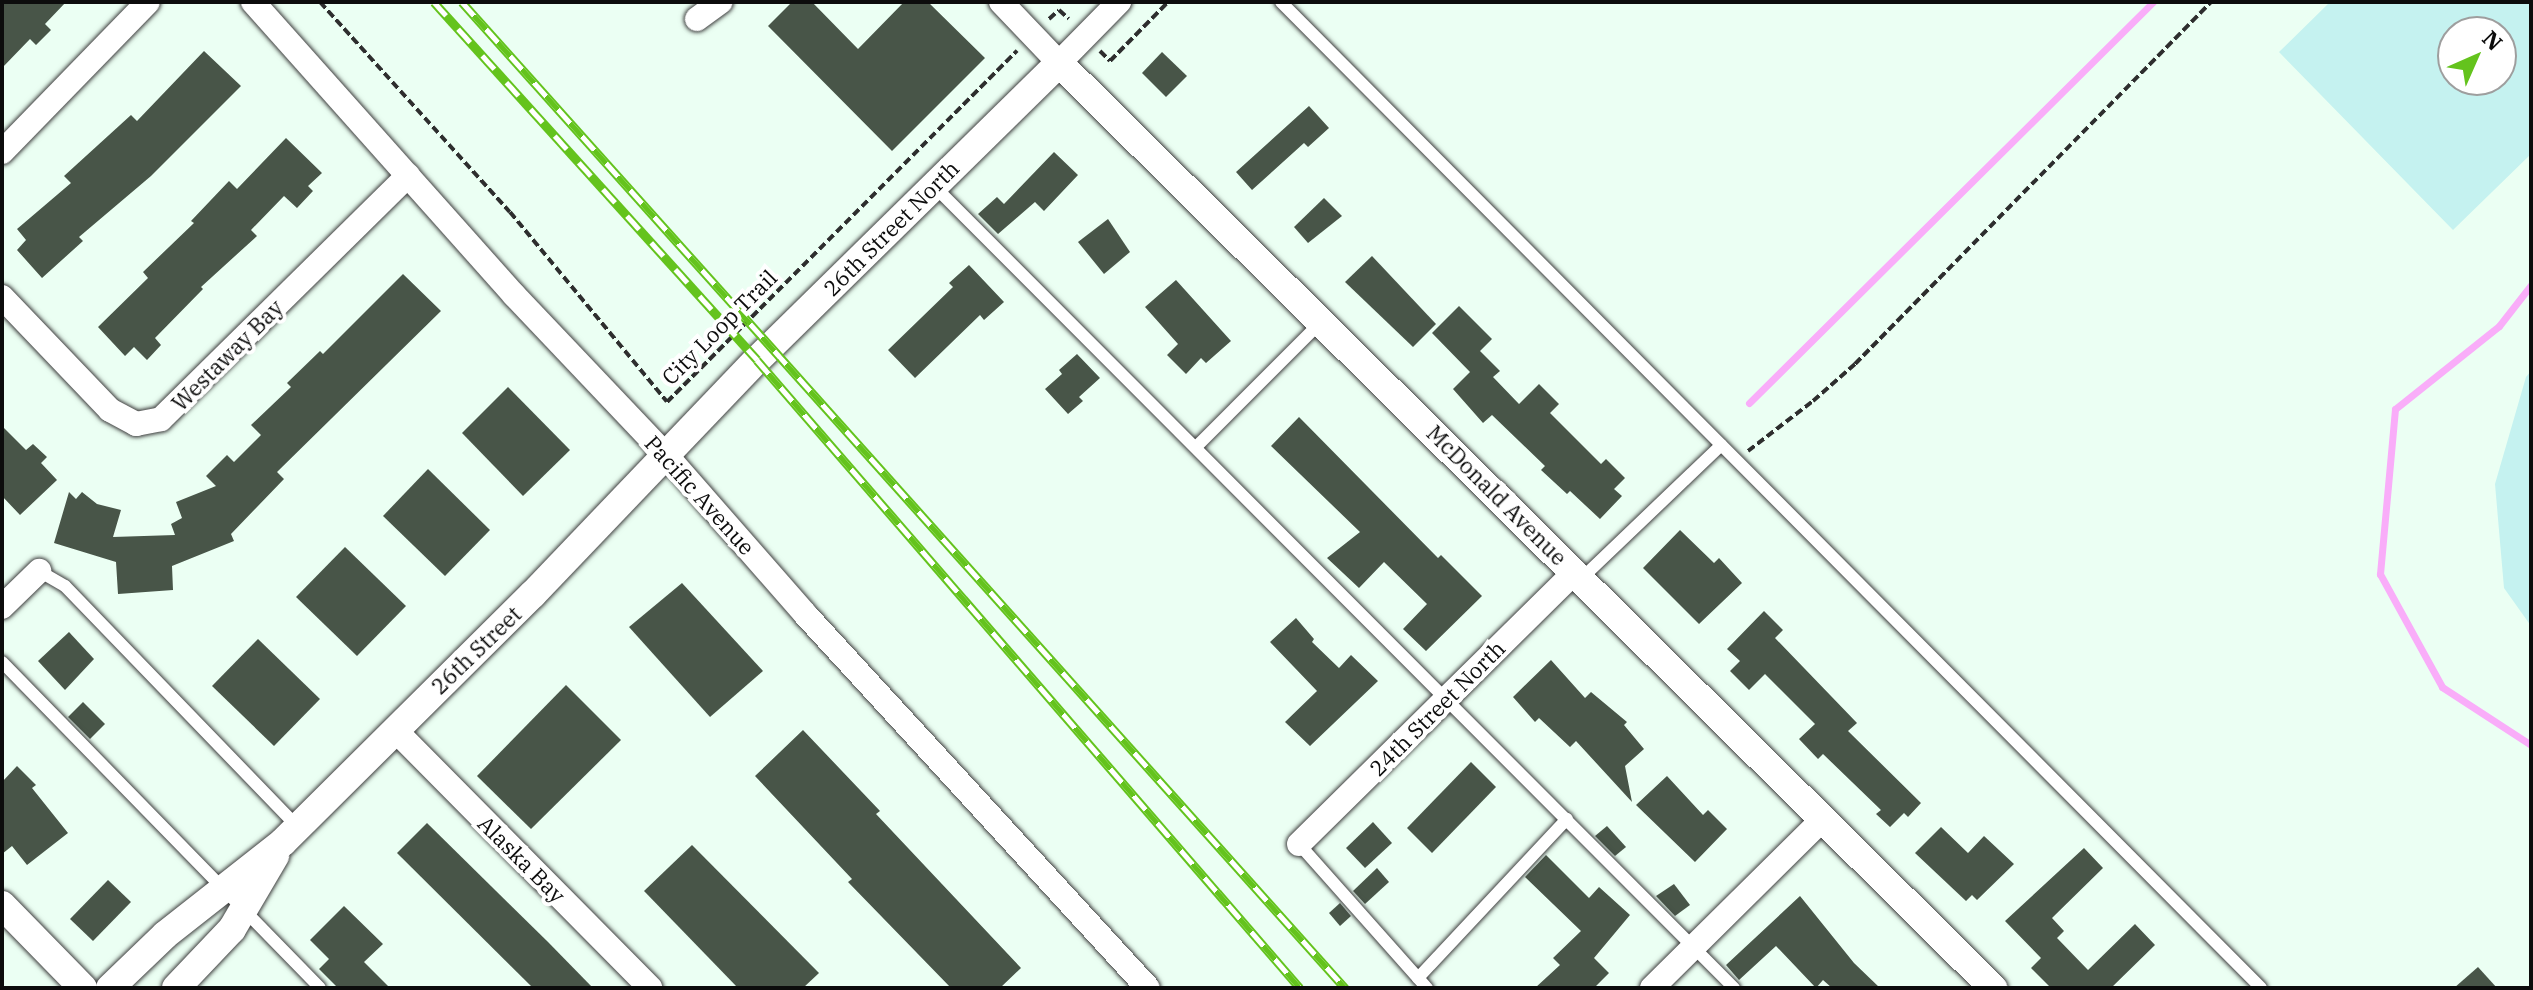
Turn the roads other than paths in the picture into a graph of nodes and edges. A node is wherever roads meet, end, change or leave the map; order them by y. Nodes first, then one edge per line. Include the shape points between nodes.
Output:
1 (148, 2) edge
2 (253, 2) edge
3 (720, 2) edge
4 (1001, 2) edge
5 (1119, 2) edge
6 (1281, 2) edge
7 (697, 19) dead end
8 (1059, 63) junction
9 (2, 152) edge
10 (408, 175) junction
11 (934, 186) junction
12 (2, 297) edge
13 (1321, 322) junction
14 (1721, 445) junction
15 (1196, 447) junction
16 (666, 455) junction
17 (39, 571) joint
18 (1578, 576) junction
19 (2, 607) edge
20 (2, 662) edge
21 (1447, 698) junction
22 (395, 730) junction
23 (1567, 819) junction
24 (1823, 819) junction
25 (291, 834) junction
26 (1299, 844) joint
27 (223, 889) junction
28 (2, 905) edge
29 (243, 910) junction
30 (1693, 947) junction
31 (1418, 978) junction
32 (83, 988) edge
33 (110, 988) edge
34 (176, 988) edge
35 (320, 988) edge
36 (650, 988) edge
37 (1148, 988) edge
38 (1427, 988) edge
39 (1652, 988) edge
40 (1734, 988) edge
41 (1993, 988) edge
42 (2261, 988) edge

1 - 9 street
2 - 10 street, Pacific Avenue
3 - 7 street
4 - 8 street, McDonald Avenue
5 - 8 street, 26th Street North
6 - 14 lane
8 - 11 street, 26th Street North
8 - 13 street, McDonald Avenue
10 - 12 street, Westaway Bay via 161,419 136,424 110,410
10 - 16 street, Pacific Avenue
11 - 15 lane
11 - 16 street, 26th Street North
13 - 15 lane
13 - 18 street, McDonald Avenue
14 - 18 lane
14 - 42 lane
15 - 21 lane
16 - 22 street, 26th Street
16 - 37 street, Pacific Avenue
17 - 19 street
17 - 25 lane via 65,586
18 - 21 street, 24th Street North
18 - 24 street, McDonald Avenue
20 - 27 lane
21 - 23 lane
21 - 26 street, 24th Street North
22 - 25 street, 26th Street
22 - 36 street, Alaska Bay
23 - 30 lane
23 - 31 lane
24 - 30 street
24 - 41 street, McDonald Avenue
25 - 27 street, 26th Street
25 - 29 street, 26th Street
26 - 31 lane
27 - 29 lane
27 - 33 street, 26th Street
28 - 32 street
29 - 34 street, 26th Street via 232,929
29 - 35 lane
30 - 39 street
30 - 40 lane
31 - 38 lane

